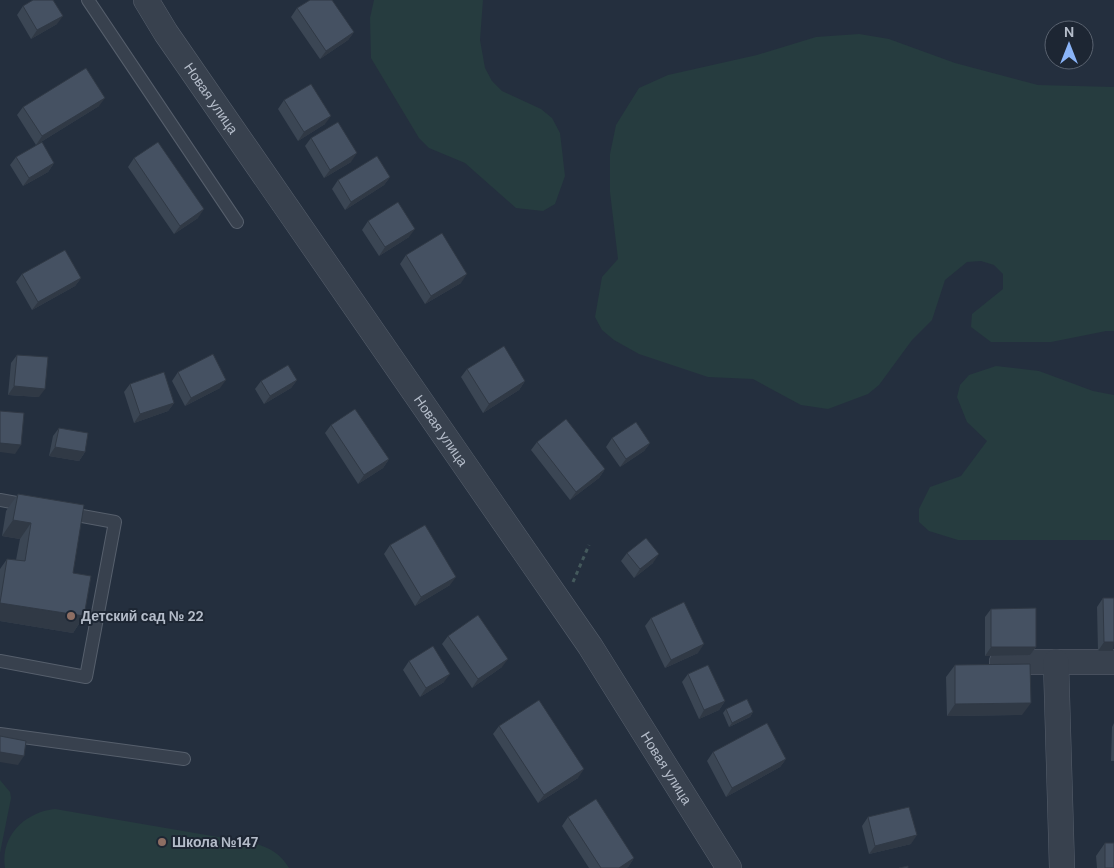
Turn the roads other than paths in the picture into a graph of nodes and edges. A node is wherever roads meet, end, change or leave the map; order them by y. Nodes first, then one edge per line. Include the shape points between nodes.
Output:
1 (88, 0) edge
2 (146, 0) edge
3 (237, 222) dead end
4 (0, 500) edge
5 (38, 508) edge
6 (57, 511) edge
7 (0, 661) edge
8 (1002, 662) edge
9 (1056, 662) junction
10 (1114, 662) edge
11 (0, 734) edge
12 (184, 759) dead end
13 (729, 868) edge
14 (1062, 868) edge

1 - 3 lane
2 - 13 street, Новая улица via 590,646
4 - 5 lane
6 - 7 lane via 115,522 86,677
8 - 9 street
9 - 10 street
9 - 14 street
11 - 12 lane

